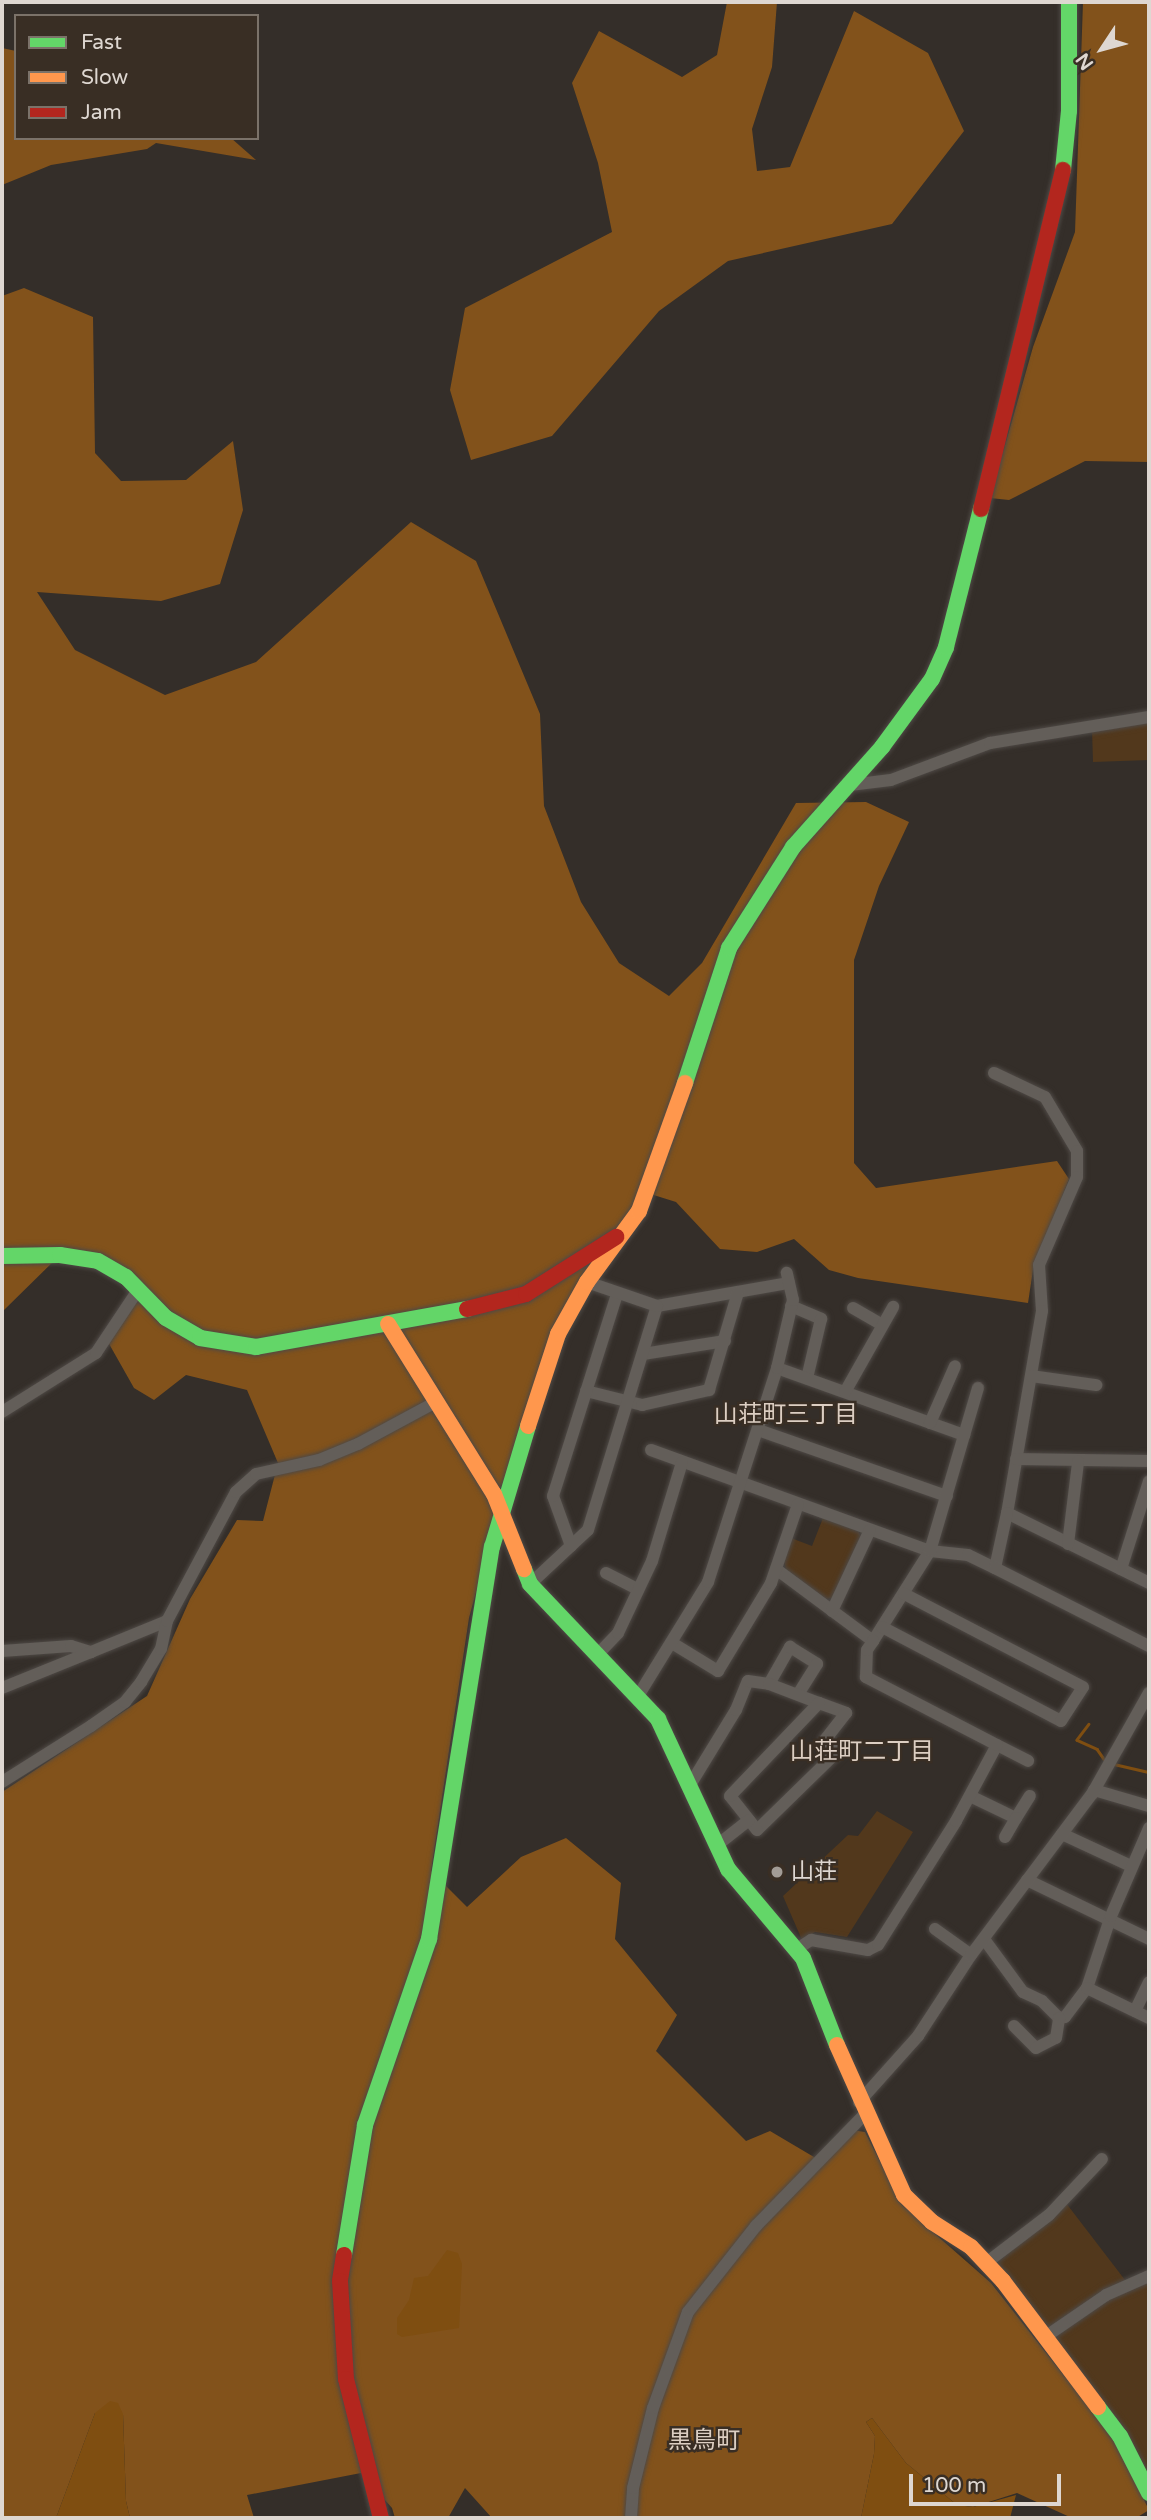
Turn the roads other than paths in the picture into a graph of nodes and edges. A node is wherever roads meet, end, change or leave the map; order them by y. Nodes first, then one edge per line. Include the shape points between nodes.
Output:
1 (1069, 2) edge
2 (1149, 717) edge
3 (850, 785) junction
4 (993, 1073) dead end
5 (621, 1234) junction
6 (2, 1256) edge
7 (587, 1282) junction
8 (138, 1290) junction
9 (738, 1292) junction
10 (617, 1294) junction
11 (657, 1306) junction
12 (791, 1306) junction
13 (893, 1307) dead end
14 (853, 1308) dead end
15 (388, 1324) junction
16 (883, 1325) junction
17 (725, 1341) junction
18 (643, 1354) junction
19 (955, 1366) dead end
20 (777, 1368) junction
21 (1031, 1376) junction
22 (807, 1378) junction
23 (1096, 1385) dead end
24 (978, 1388) dead end
25 (586, 1391) junction
26 (845, 1392) junction
27 (436, 1402) junction
28 (628, 1404) junction
29 (2, 1412) edge
30 (930, 1423) junction
31 (761, 1430) junction
32 (964, 1435) junction
33 (651, 1450) dead end
34 (1016, 1459) junction
35 (1149, 1461) edge
36 (682, 1462) junction
37 (1078, 1462) junction
38 (1149, 1481) edge
39 (742, 1484) junction
40 (947, 1496) junction
41 (798, 1504) junction
42 (501, 1508) junction
43 (1007, 1513) junction
44 (870, 1530) junction
45 (1068, 1544) junction
46 (572, 1546) junction
47 (930, 1551) junction
48 (995, 1568) junction
49 (776, 1569) junction
50 (1121, 1569) junction
51 (606, 1573) dead end
52 (1149, 1583) edge
53 (530, 1584) junction
54 (638, 1589) junction
55 (904, 1594) junction
56 (832, 1611) junction
57 (167, 1621) junction
58 (882, 1627) junction
59 (873, 1641) junction
60 (672, 1643) junction
61 (1149, 1646) edge
62 (2, 1651) edge
63 (91, 1652) junction
64 (597, 1655) junction
65 (769, 1684) junction
66 (2, 1688) edge
67 (1149, 1694) edge
68 (798, 1695) junction
69 (638, 1696) junction
70 (819, 1703) junction
71 (997, 1745) junction
72 (1028, 1761) dead end
73 (2, 1782) edge
74 (690, 1785) junction
75 (1094, 1790) junction
76 (970, 1796) junction
77 (1030, 1796) dead end
78 (1149, 1806) edge
79 (1016, 1818) junction
80 (749, 1820) junction
81 (1149, 1828) edge
82 (1062, 1834) junction
83 (1005, 1838) dead end
84 (716, 1846) junction
85 (1130, 1866) junction
86 (1027, 1880) junction
87 (1111, 1920) junction
88 (935, 1929) dead end
89 (984, 1939) junction
90 (1149, 1939) edge
91 (797, 1949) junction
92 (971, 1955) junction
93 (1149, 1982) edge
94 (1087, 1989) junction
95 (1135, 2011) junction
96 (1059, 2018) junction
97 (1149, 2018) edge
98 (1014, 2026) dead end
99 (862, 2108) junction
100 (1102, 2159) dead end
101 (986, 2263) junction
102 (1149, 2276) edge
103 (1045, 2337) junction
104 (1149, 2493) edge
105 (381, 2518) edge
106 (631, 2518) edge

1 - 3 street via 1069,111 1062,184 946,647 932,678
2 - 3 street via 990,743 891,780
3 - 5 street via 793,847 729,948 656,1174 639,1211
4 - 21 street via 1045,1097 1077,1150 1077,1177 1039,1265 1042,1311
5 - 7 street
5 - 15 street via 526,1294
6 - 8 street via 60,1255 98,1261
7 - 10 street
7 - 42 street via 551,1352
8 - 15 street via 166,1318 200,1338 227,1346 285,1344
8 - 29 street via 96,1353
9 - 11 street
9 - 12 street via 788,1278
9 - 17 street
10 - 11 street
10 - 25 street
11 - 18 street
12 - 20 street
12 - 22 street via 821,1319
13 - 16 street
14 - 16 street
15 - 27 street
16 - 26 street
17 - 18 street
17 - 28 street via 709,1390
18 - 28 street
19 - 30 street
20 - 22 street
20 - 31 street
21 - 23 street
21 - 34 street
22 - 26 street
24 - 32 street
25 - 28 street
25 - 46 street via 553,1496
26 - 30 street
27 - 42 street
27 - 57 street via 329,1456 257,1474 236,1492
28 - 46 street via 588,1530
30 - 32 street
31 - 39 street
31 - 40 street
32 - 40 street
33 - 36 street
34 - 37 street
34 - 43 street
35 - 37 street
36 - 39 street
36 - 54 street via 652,1561
37 - 45 street
38 - 50 street
39 - 41 street
39 - 60 street via 708,1582
40 - 47 street
41 - 44 street
41 - 49 street
42 - 53 street
42 - 105 street via 429,1939 365,2125 340,2281 346,2379
43 - 45 street
43 - 48 street
44 - 47 street
44 - 56 street
45 - 50 street
46 - 53 street
47 - 48 street via 968,1555
47 - 55 street
48 - 61 street
49 - 56 street
49 - 60 street via 718,1671
50 - 52 street
51 - 54 street
53 - 64 street
54 - 64 street via 618,1633
55 - 58 street
55 - 58 street via 1083,1687 1061,1721
56 - 59 street
57 - 63 street
57 - 73 street via 161,1649 125,1702
58 - 59 street
59 - 71 street via 867,1650 866,1677 900,1701 968,1736
60 - 69 street
62 - 63 street via 71,1646
63 - 66 street
64 - 69 street
65 - 68 street
65 - 68 street via 790,1647 817,1664
65 - 74 street via 748,1681 736,1710
67 - 75 street
68 - 70 street
69 - 74 street via 663,1727
70 - 80 street via 730,1796
70 - 80 street via 846,1713 825,1740 838,1751 757,1830
71 - 72 street
71 - 76 street
74 - 84 street
75 - 78 street
75 - 82 street
76 - 79 street
76 - 91 street via 878,1945 860,1954 811,1940
77 - 79 street
79 - 83 street
80 - 84 street
81 - 85 street
82 - 85 street
82 - 86 street
84 - 91 street via 728,1869
85 - 87 street
86 - 87 street
86 - 89 street
87 - 90 street
87 - 94 street
88 - 92 street
89 - 92 street
89 - 96 street via 1023,1992 1042,2001
91 - 99 street
92 - 99 street via 918,2036
93 - 95 street
94 - 95 street
94 - 96 street via 1065,2017
95 - 97 street
96 - 98 street via 1056,2038 1034,2053
99 - 101 street via 904,2195
99 - 106 street via 756,2226 688,2312 653,2408 633,2487
100 - 101 street via 1049,2215
101 - 103 street
102 - 103 street via 1106,2295
103 - 104 street via 1120,2435

